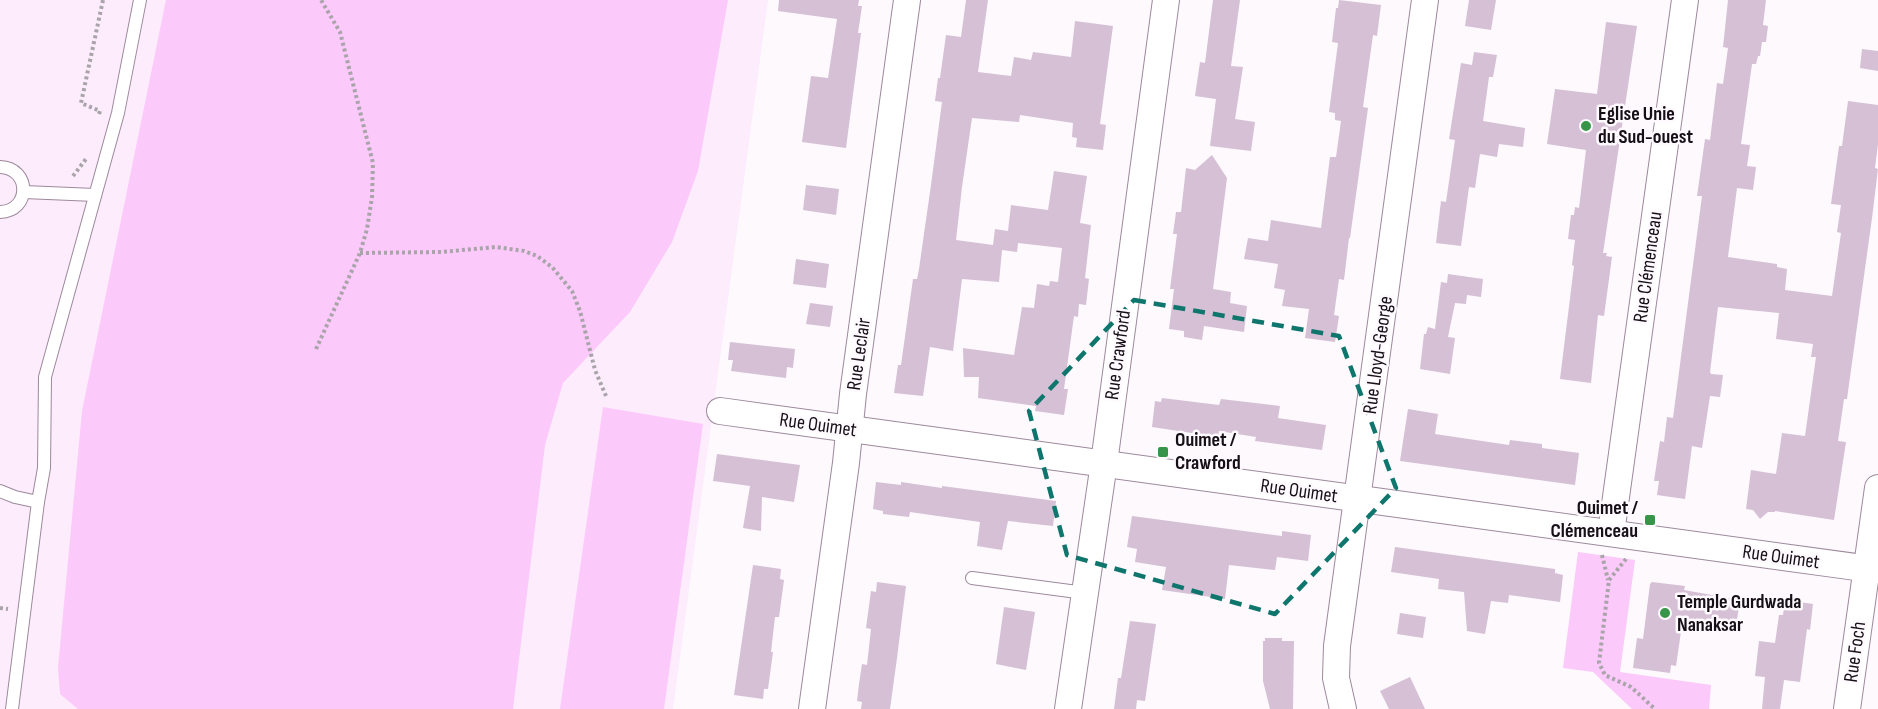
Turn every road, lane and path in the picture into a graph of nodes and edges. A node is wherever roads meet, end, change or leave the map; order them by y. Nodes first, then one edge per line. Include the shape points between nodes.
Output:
1 (103, 0) edge
2 (140, 0) edge
3 (321, 0) edge
4 (907, 0) edge
5 (1166, 0) edge
6 (1425, 0) edge
7 (1685, 0) edge
8 (98, 121) dead end
9 (91, 149) dead end
10 (0, 167) edge
11 (66, 178) dead end
12 (24, 192) junction
13 (95, 195) junction
14 (0, 212) edge
15 (360, 253) junction
16 (316, 349) dead end
17 (606, 396) dead end
18 (720, 411) dead end
19 (850, 429) junction
20 (1104, 463) junction
21 (1878, 488) edge
22 (0, 491) edge
23 (1358, 499) junction
24 (38, 502) junction
25 (1606, 543) junction
26 (1628, 556) dead end
27 (1872, 569) edge
28 (972, 578) dead end
29 (1609, 580) junction
30 (1085, 593) junction
31 (12, 709) edge
32 (812, 709) edge
33 (1068, 709) edge
34 (1343, 709) edge
35 (1655, 709) edge
36 (1847, 709) edge

1 - 8 path via 81,103 100,111
2 - 13 lane via 118,112
3 - 15 path via 340,32 374,163 372,197
4 - 19 street, Rue Leclair
5 - 20 street, Rue Crawford
6 - 23 street, Rue Lloyd-George
7 - 25 street, Rue Clémenceau
9 - 11 path via 74,176
10 - 12 lane via 16,173
12 - 13 lane
12 - 14 lane via 11,211
13 - 24 lane via 45,377 44,468
15 - 16 path
15 - 17 path via 496,247 537,256 572,291
18 - 19 street, Rue Ouimet
19 - 20 street, Rue Ouimet
19 - 32 street, Rue Leclair
20 - 23 street, Rue Ouimet
20 - 30 street, Rue Crawford
21 - 27 street, Rue Foch
22 - 24 lane
23 - 25 street, Rue Ouimet
23 - 34 street, Rue Lloyd-George via 1337,646 1336,678
24 - 31 lane
25 - 27 street, Rue Ouimet
25 - 29 path
26 - 29 path
27 - 36 street, Rue Foch
28 - 30 lane
29 - 35 path via 1599,663 1605,675 1631,687
30 - 33 street, Rue Crawford

